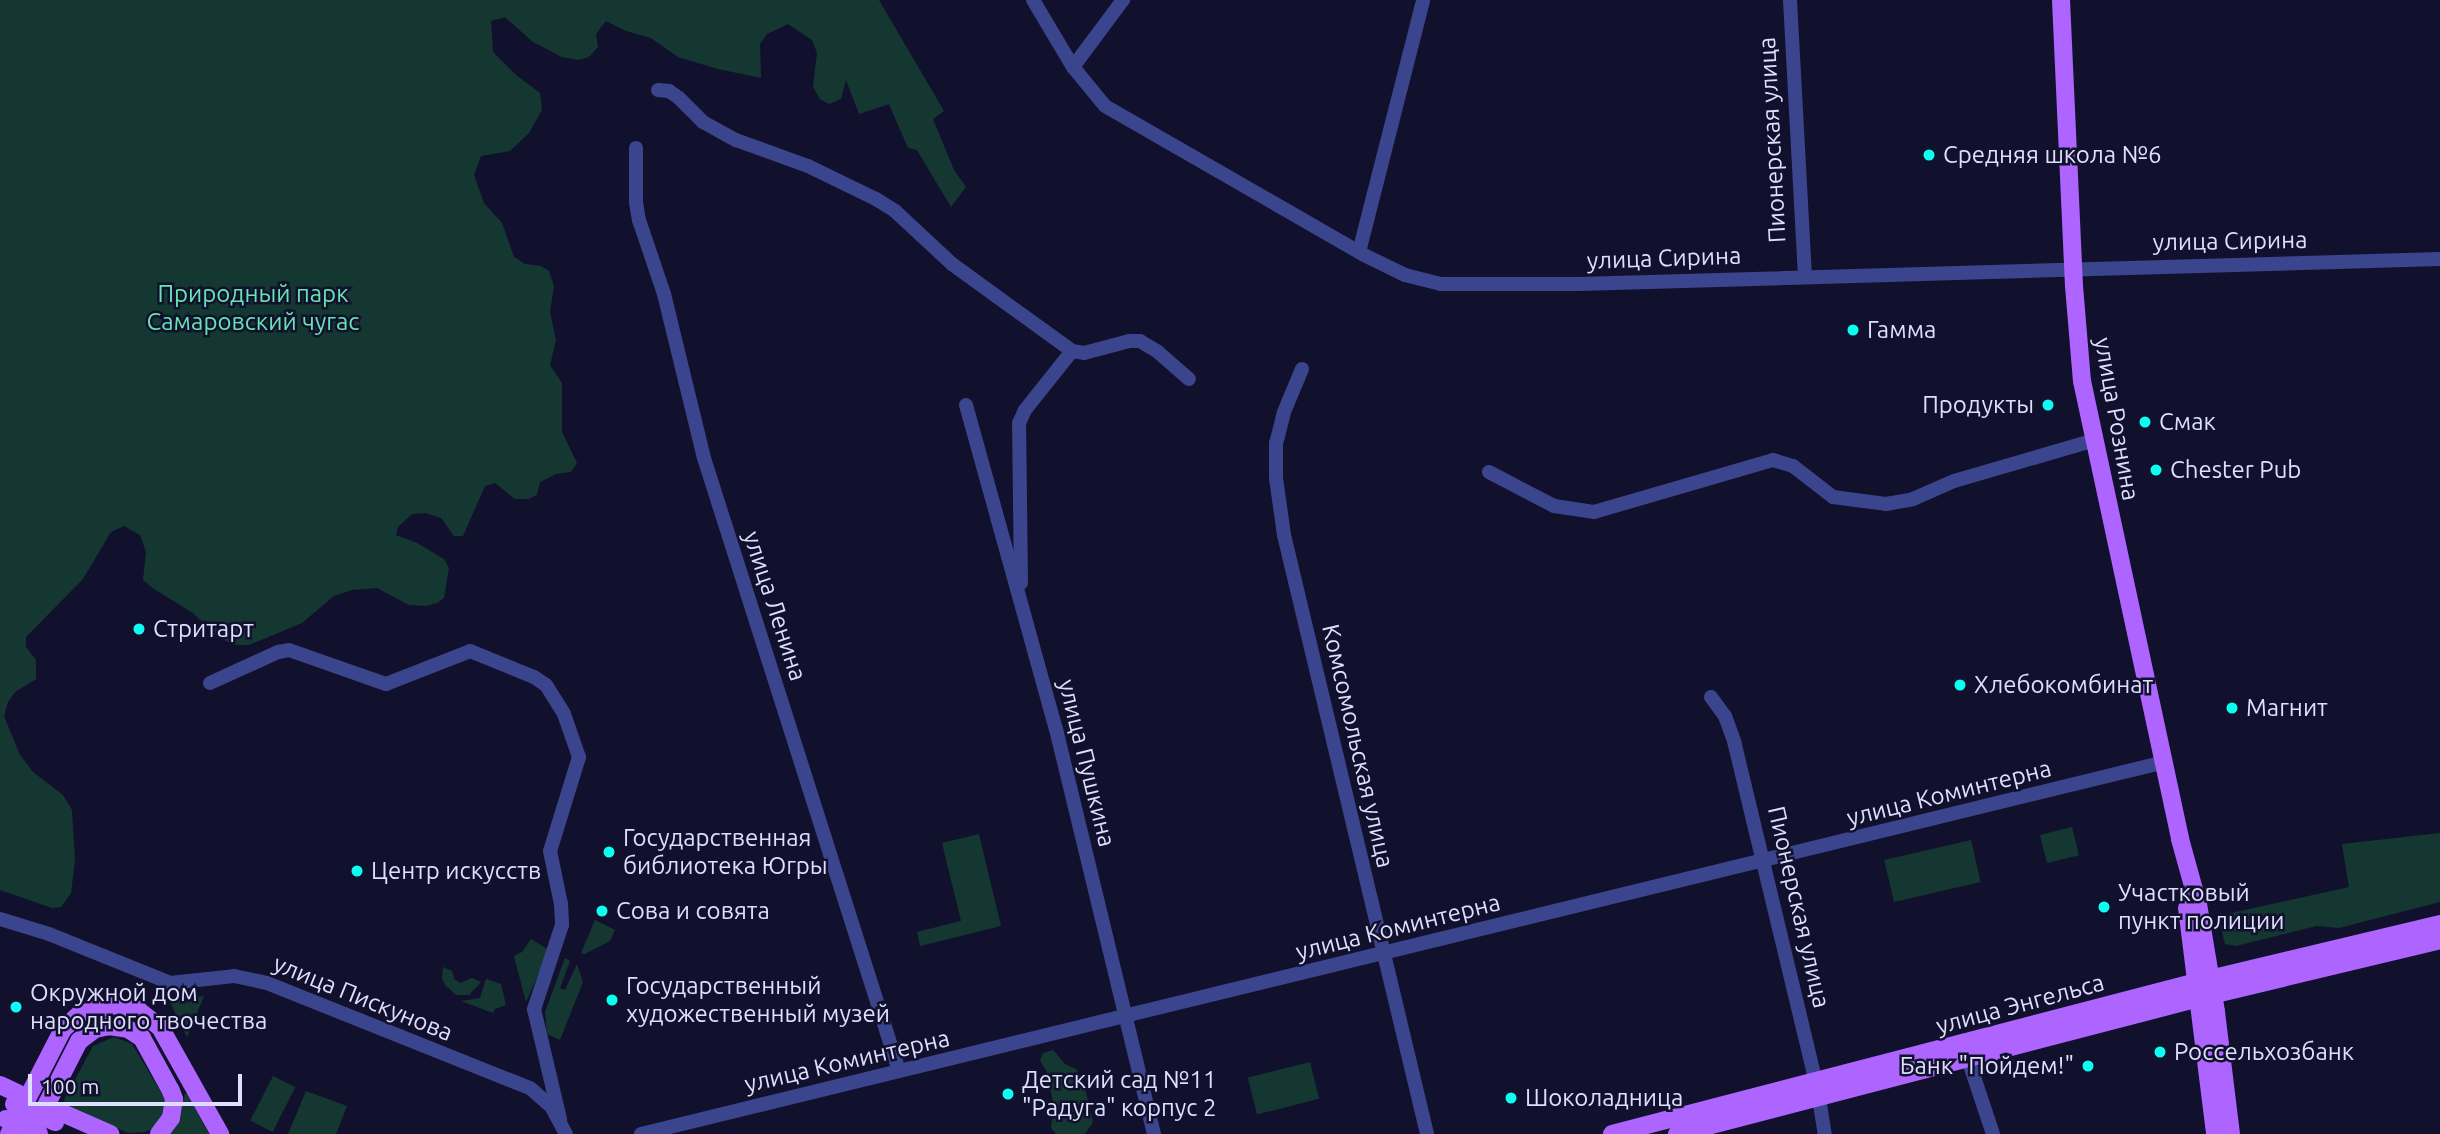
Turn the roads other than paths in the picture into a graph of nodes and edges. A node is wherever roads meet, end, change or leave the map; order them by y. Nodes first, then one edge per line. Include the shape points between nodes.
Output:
1 (1032, 0) edge
2 (1123, 0) edge
3 (1423, 0) edge
4 (1790, 0) edge
5 (2061, 0) edge
6 (1073, 67) junction
7 (658, 90) dead end
8 (636, 148) dead end
9 (1359, 252) junction
10 (2440, 259) edge
11 (2073, 268) junction
12 (1805, 276) junction
13 (1072, 351) junction
14 (1302, 369) dead end
15 (1189, 379) dead end
16 (966, 405) dead end
17 (2092, 441) junction
18 (1489, 472) dead end
19 (1020, 592) junction
20 (210, 683) dead end
21 (1711, 697) dead end
22 (2165, 762) junction
23 (1763, 863) junction
24 (0, 919) edge
25 (2440, 924) edge
26 (2440, 940) edge
27 (1384, 954) junction
28 (2205, 988) junction
29 (1126, 1016) junction
30 (1969, 1059) junction
31 (546, 1064) junction
32 (899, 1071) junction
33 (0, 1085) edge
34 (523, 1085) junction
35 (1817, 1091) junction
36 (8, 1111) edge
37 (560, 1119) junction
38 (61, 1120) junction
39 (31, 1134) edge
40 (40, 1134) edge
41 (84, 1134) edge
42 (102, 1134) edge
43 (110, 1134) edge
44 (159, 1134) edge
45 (220, 1134) edge
46 (566, 1134) edge
47 (641, 1134) edge
48 (1154, 1134) edge
49 (1427, 1134) edge
50 (1612, 1134) edge
51 (1676, 1134) edge
52 (1825, 1134) edge
53 (1993, 1134) edge
54 (2215, 1134) edge
55 (2231, 1134) edge

1 - 6 street, улица Сирина
2 - 6 street
3 - 9 street
4 - 12 street, Пионерская улица
5 - 11 main road, улица Рознина
6 - 9 street, улица Сирина via 1114,112
7 - 13 street via 669,91 704,122 736,140 808,166 886,205 952,264
8 - 32 street, улица Ленина via 639,220 664,294 704,458
9 - 12 street, улица Сирина via 1405,275 1454,286
10 - 11 street, улица Сирина
11 - 12 street, улица Сирина
11 - 17 main road, улица Рознина via 2078,352
13 - 15 street via 1140,341
13 - 19 street via 1019,423
14 - 27 street, Комсомольская улица via 1276,443 1279,502
16 - 19 street, улица Пушкина
17 - 18 street via 1886,504 1833,497 1784,461 1758,464 1594,512 1554,506
17 - 22 main road, улица Рознина
19 - 29 street, улица Пушкина
20 - 31 street via 289,650 386,684 470,651 546,685 564,714 579,757 550,851 563,916 534,1009
21 - 23 street, Пионерская улица via 1725,716 1734,741
22 - 23 street, улица Коминтерна
22 - 28 main road, улица Рознина via 2198,904
23 - 27 street, улица Коминтерна
23 - 35 street, Пионерская улица
24 - 34 street, улица Пискунова via 170,983 225,976 254,979
25 - 28 main road, улица Энгельса
26 - 28 main road, улица Энгельса
27 - 29 street, улица Коминтерна
27 - 49 street, Комсомольская улица
28 - 30 main road, улица Энгельса
28 - 35 main road, улица Энгельса
28 - 54 main road, улица Рознина
28 - 55 main road, улица Рознина
29 - 32 street, улица Коминтерна
29 - 48 street, улица Пушкина
30 - 35 main road, улица Энгельса
30 - 53 street
31 - 34 street via 540,1080
31 - 37 street
32 - 47 street, улица Коминтерна
33 - 36 main road
34 - 37 street, улица Пискунова via 542,1096
35 - 50 main road, улица Энгельса
35 - 51 main road, улица Энгельса
35 - 52 street, Пионерская улица
36 - 38 main road, bridge
36 - 40 main road, bridge
36 - 45 main road via 63,1029 81,1013 115,1005 138,1010 160,1027
37 - 46 street, улица Пискунова
38 - 41 main road
38 - 42 main road
38 - 43 main road
39 - 44 main road via 72,1049 86,1034 109,1026 128,1029 142,1038 171,1091 171,1118

